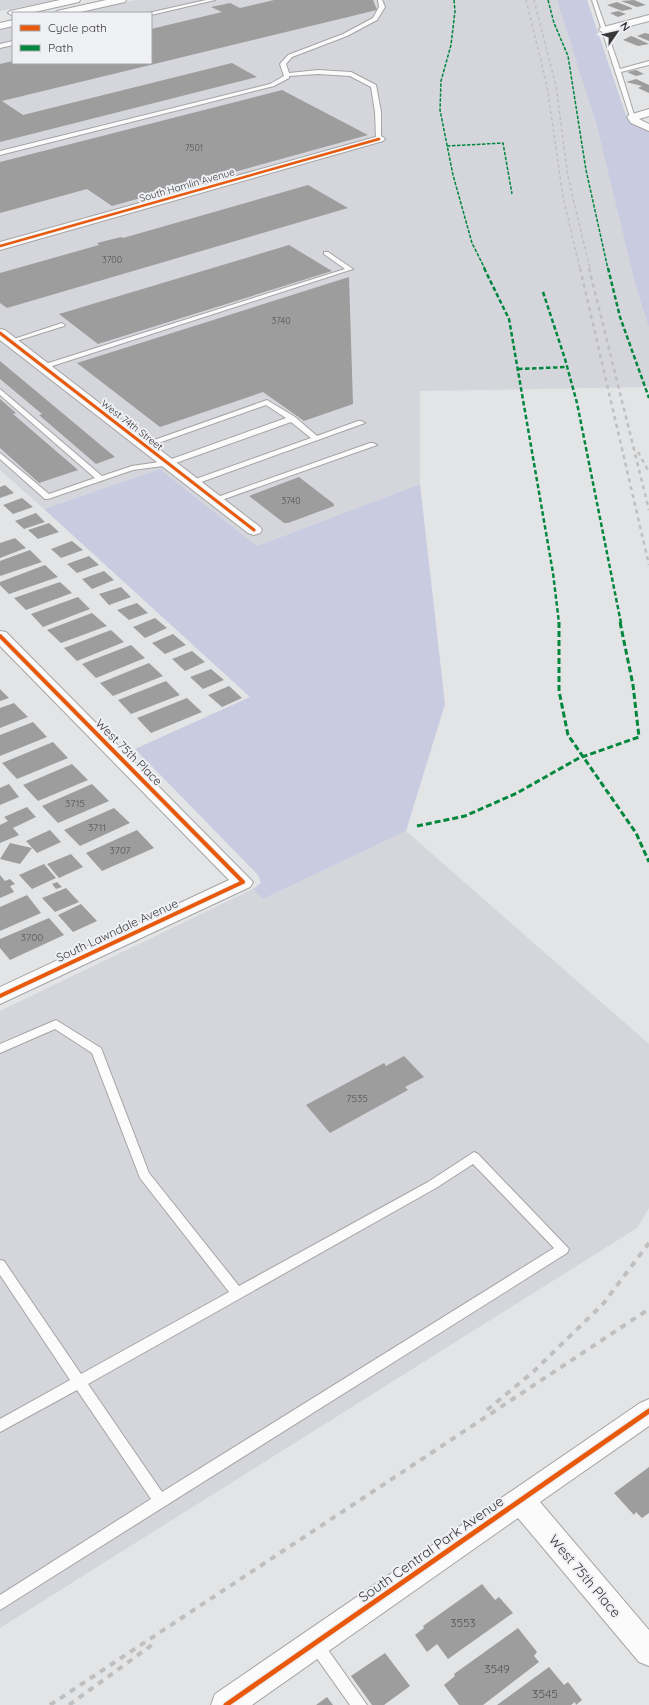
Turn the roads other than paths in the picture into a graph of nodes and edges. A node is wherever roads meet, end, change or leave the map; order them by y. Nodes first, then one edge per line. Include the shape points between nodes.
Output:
1 (75, 0) edge
2 (121, 0) edge
3 (212, 0) edge
4 (380, 0) edge
5 (594, 0) edge
6 (19, 12) edge
7 (66, 12) edge
8 (12, 13) edge
9 (152, 13) edge
10 (0, 16) edge
11 (649, 18) edge
12 (12, 23) edge
13 (0, 26) edge
14 (604, 30) junction
15 (12, 43) edge
16 (0, 46) edge
17 (649, 63) edge
18 (618, 71) junction
19 (286, 75) junction
20 (649, 112) edge
21 (633, 117) junction
22 (649, 128) edge
23 (379, 139) joint
24 (0, 153) edge
25 (0, 246) edge
26 (326, 253) dead end
27 (62, 325) dead end
28 (5, 337) edge
29 (43, 366) junction
30 (0, 391) edge
31 (292, 419) junction
32 (361, 423) dead end
33 (316, 439) junction
34 (144, 445) junction
35 (373, 445) dead end
36 (0, 455) edge
37 (167, 463) junction
38 (101, 479) junction
39 (193, 483) junction
40 (213, 500) junction
41 (254, 530) dead end
42 (0, 636) edge
43 (243, 882) joint
44 (0, 996) edge
45 (0, 1049) edge
46 (0, 1265) edge
47 (4, 1279) edge
48 (237, 1294) junction
49 (79, 1381) junction
50 (649, 1411) edge
51 (0, 1426) edge
52 (160, 1500) junction
53 (521, 1500) junction
54 (0, 1603) edge
55 (315, 1643) junction
56 (649, 1652) edge
57 (226, 1705) edge
58 (359, 1705) edge

1 - 6 main road
2 - 7 main road
3 - 9 lane
4 - 19 lane via 382,7 375,19 346,36 290,56 283,64
5 - 14 lane
8 - 10 main road
11 - 14 street
12 - 13 main road
14 - 18 lane
15 - 16 lane
17 - 18 lane
18 - 21 lane
19 - 23 lane via 318,72 351,74 374,86
19 - 24 lane via 287,77 272,85
20 - 21 street
21 - 22 street via 635,121
23 - 25 street, South Hamlin Avenue
26 - 29 lane via 350,269
27 - 28 lane
28 - 29 street, West 74th Street
29 - 34 street, West 74th Street
30 - 38 lane
31 - 33 lane
31 - 34 lane via 267,402
31 - 37 lane
32 - 33 lane
33 - 39 lane
34 - 37 street, West 74th Street
35 - 40 lane
36 - 38 lane via 48,497
37 - 38 lane via 132,468
37 - 39 street, West 74th Street
39 - 40 street, West 74th Street
40 - 41 street, West 74th Street
42 - 43 street, West 75th Place
43 - 44 street, South Lawndale Avenue
45 - 48 lane via 56,1024 97,1051 144,1175
46 - 47 lane
47 - 49 lane
48 - 49 lane
48 - 52 lane via 432,1185 474,1157 564,1249
49 - 51 lane
49 - 52 lane
50 - 53 street, South Central Park Avenue
52 - 54 lane
53 - 55 street, South Central Park Avenue
53 - 56 street, West 75th Place
55 - 57 street, South Central Park Avenue
55 - 58 lane

